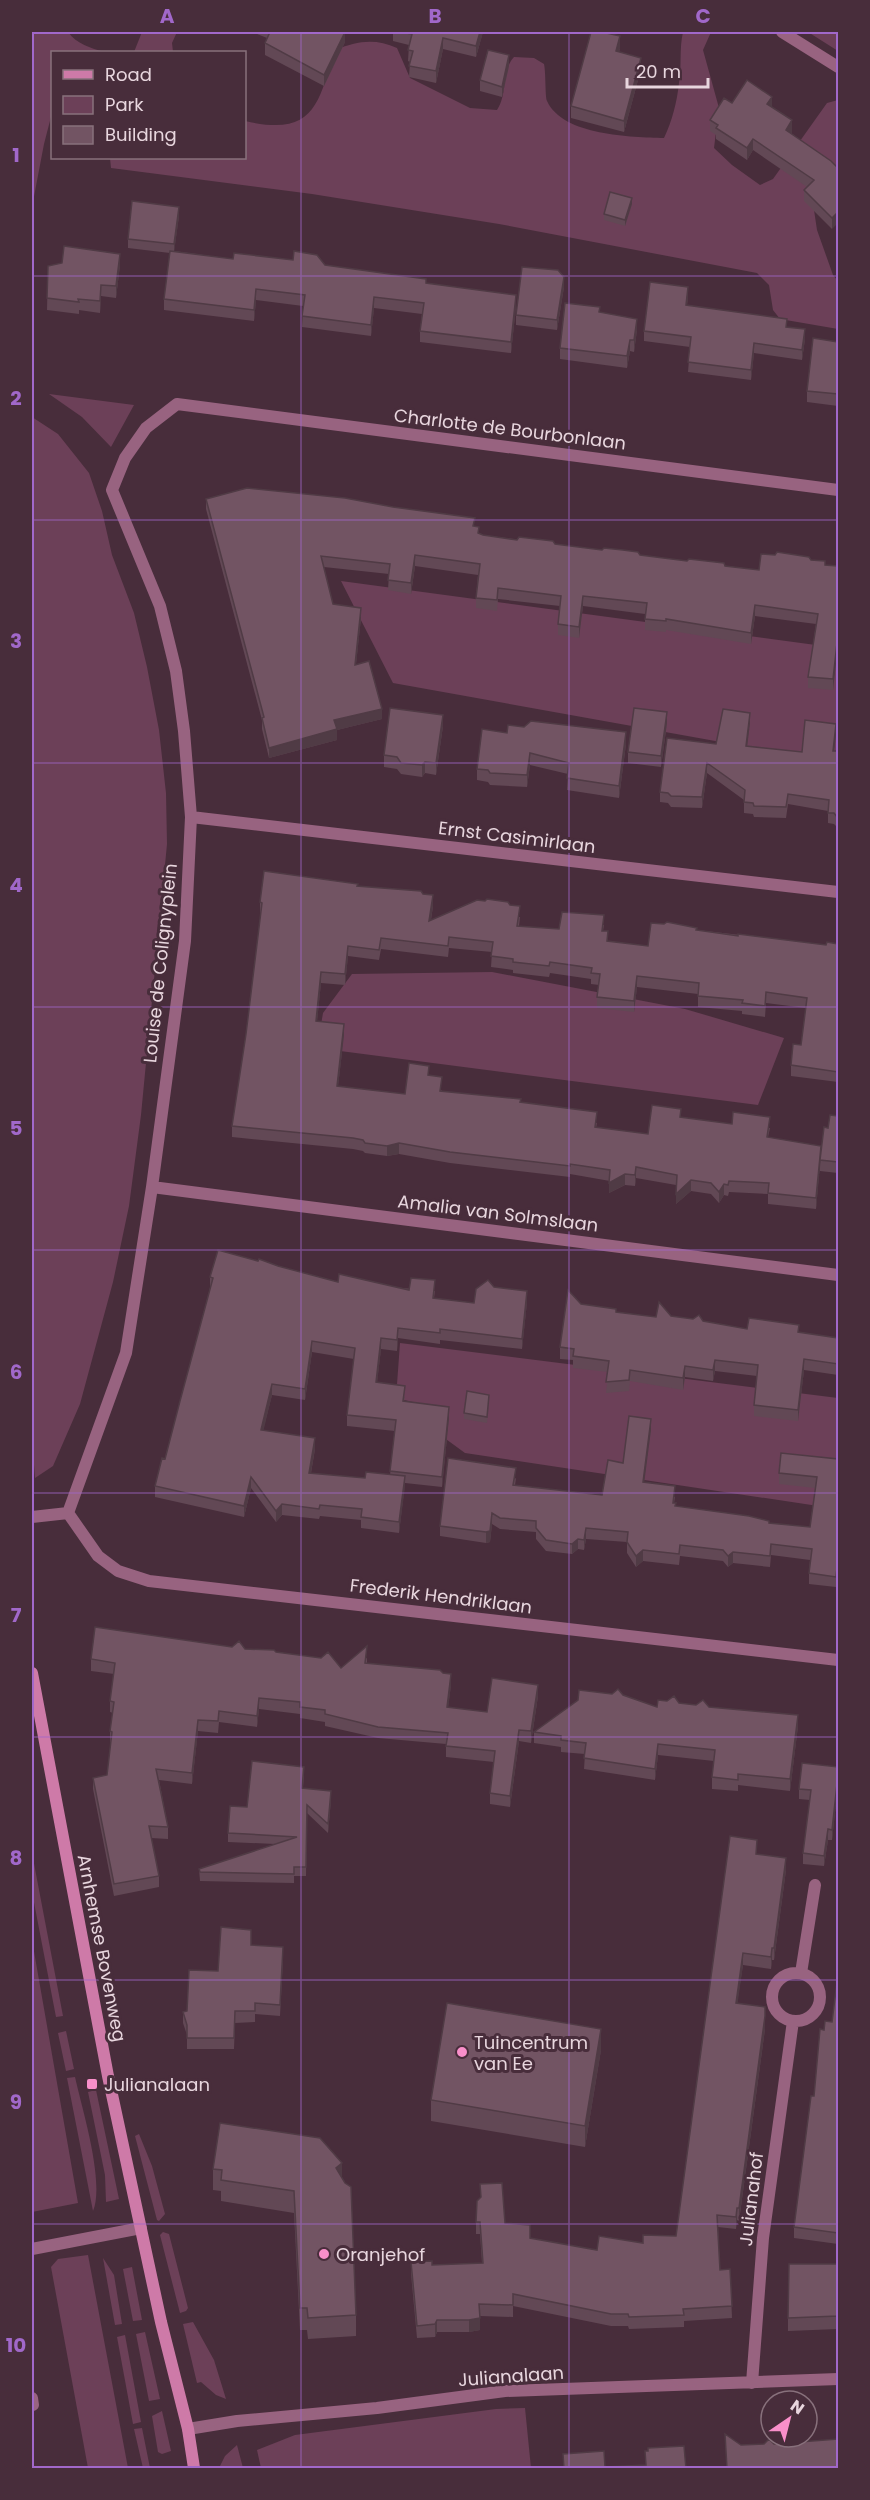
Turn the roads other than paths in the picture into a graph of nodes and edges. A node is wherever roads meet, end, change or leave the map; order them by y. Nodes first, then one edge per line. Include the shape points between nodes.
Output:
1 (782, 32) edge
2 (838, 67) edge
3 (177, 404) joint
4 (838, 490) edge
5 (191, 817) junction
6 (838, 892) edge
7 (152, 1187) junction
8 (838, 1275) edge
9 (68, 1513) junction
10 (32, 1517) edge
11 (838, 1660) edge
12 (32, 1673) edge
13 (815, 1885) dead end
14 (801, 1973) junction
15 (794, 2021) junction
16 (141, 2228) junction
17 (32, 2249) edge
18 (838, 2379) edge
19 (752, 2383) junction
20 (188, 2429) junction
21 (194, 2469) edge

1 - 2 street
3 - 4 street, Charlotte de Bourbonlaan
3 - 5 street, Louise de Colignyplein via 146,428 125,458 112,490 160,606 176,671
5 - 6 street, Ernst Casimirlaan
5 - 7 street, Louise de Colignyplein via 185,941
7 - 8 street, Amalia van Solmslaan
7 - 9 street, Louise de Colignyplein via 126,1353
9 - 10 street
9 - 11 street, Frederik Hendriklaan via 98,1556 118,1572 149,1581
12 - 16 main road, Arnhemse Bovenweg via 108,2076
13 - 14 street
14 - 15 street via 814,1982 820,1997 814,2012
14 - 15 street via 780,1979 772,1992 779,2014
15 - 19 street, Julianahof via 763,2238
16 - 17 street
16 - 20 main road, Arnhemse Bovenweg
18 - 19 street, Julianalaan
19 - 20 street, Julianalaan via 504,2391
20 - 21 main road, Arnhemse Bovenweg

